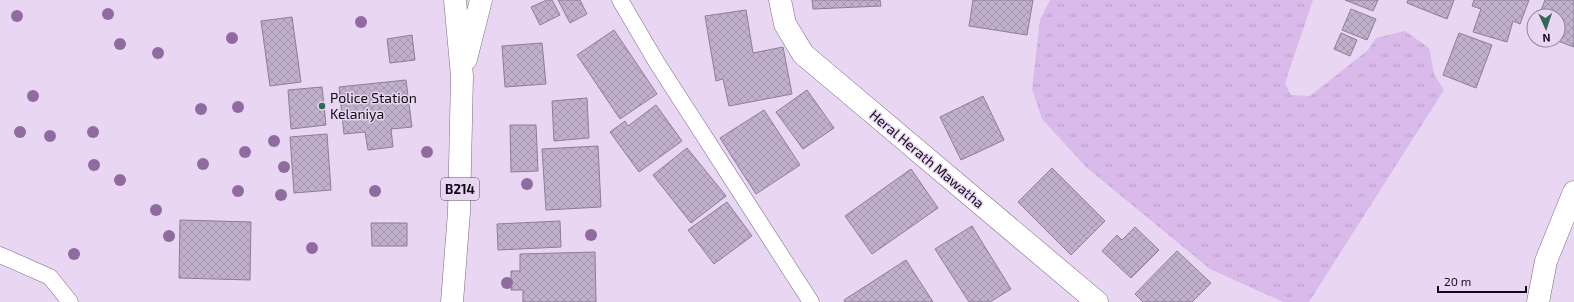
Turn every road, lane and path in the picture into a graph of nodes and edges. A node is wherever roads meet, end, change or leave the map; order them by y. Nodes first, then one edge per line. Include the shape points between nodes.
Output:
1 (455, 0) edge
2 (481, 0) edge
3 (620, 0) edge
4 (780, 0) edge
5 (462, 76) junction
6 (1574, 192) edge
7 (0, 255) edge
8 (70, 302) edge
9 (452, 302) edge
10 (811, 302) edge
11 (1096, 302) edge
12 (1538, 302) edge

1 - 5 street, B214
2 - 5 street, B214
3 - 10 lane via 657,63
4 - 11 street, Heral Herath Mawatha via 785,24 802,54
5 - 9 street, B214 via 459,212
6 - 12 street via 1546,261
7 - 8 lane via 50,278

